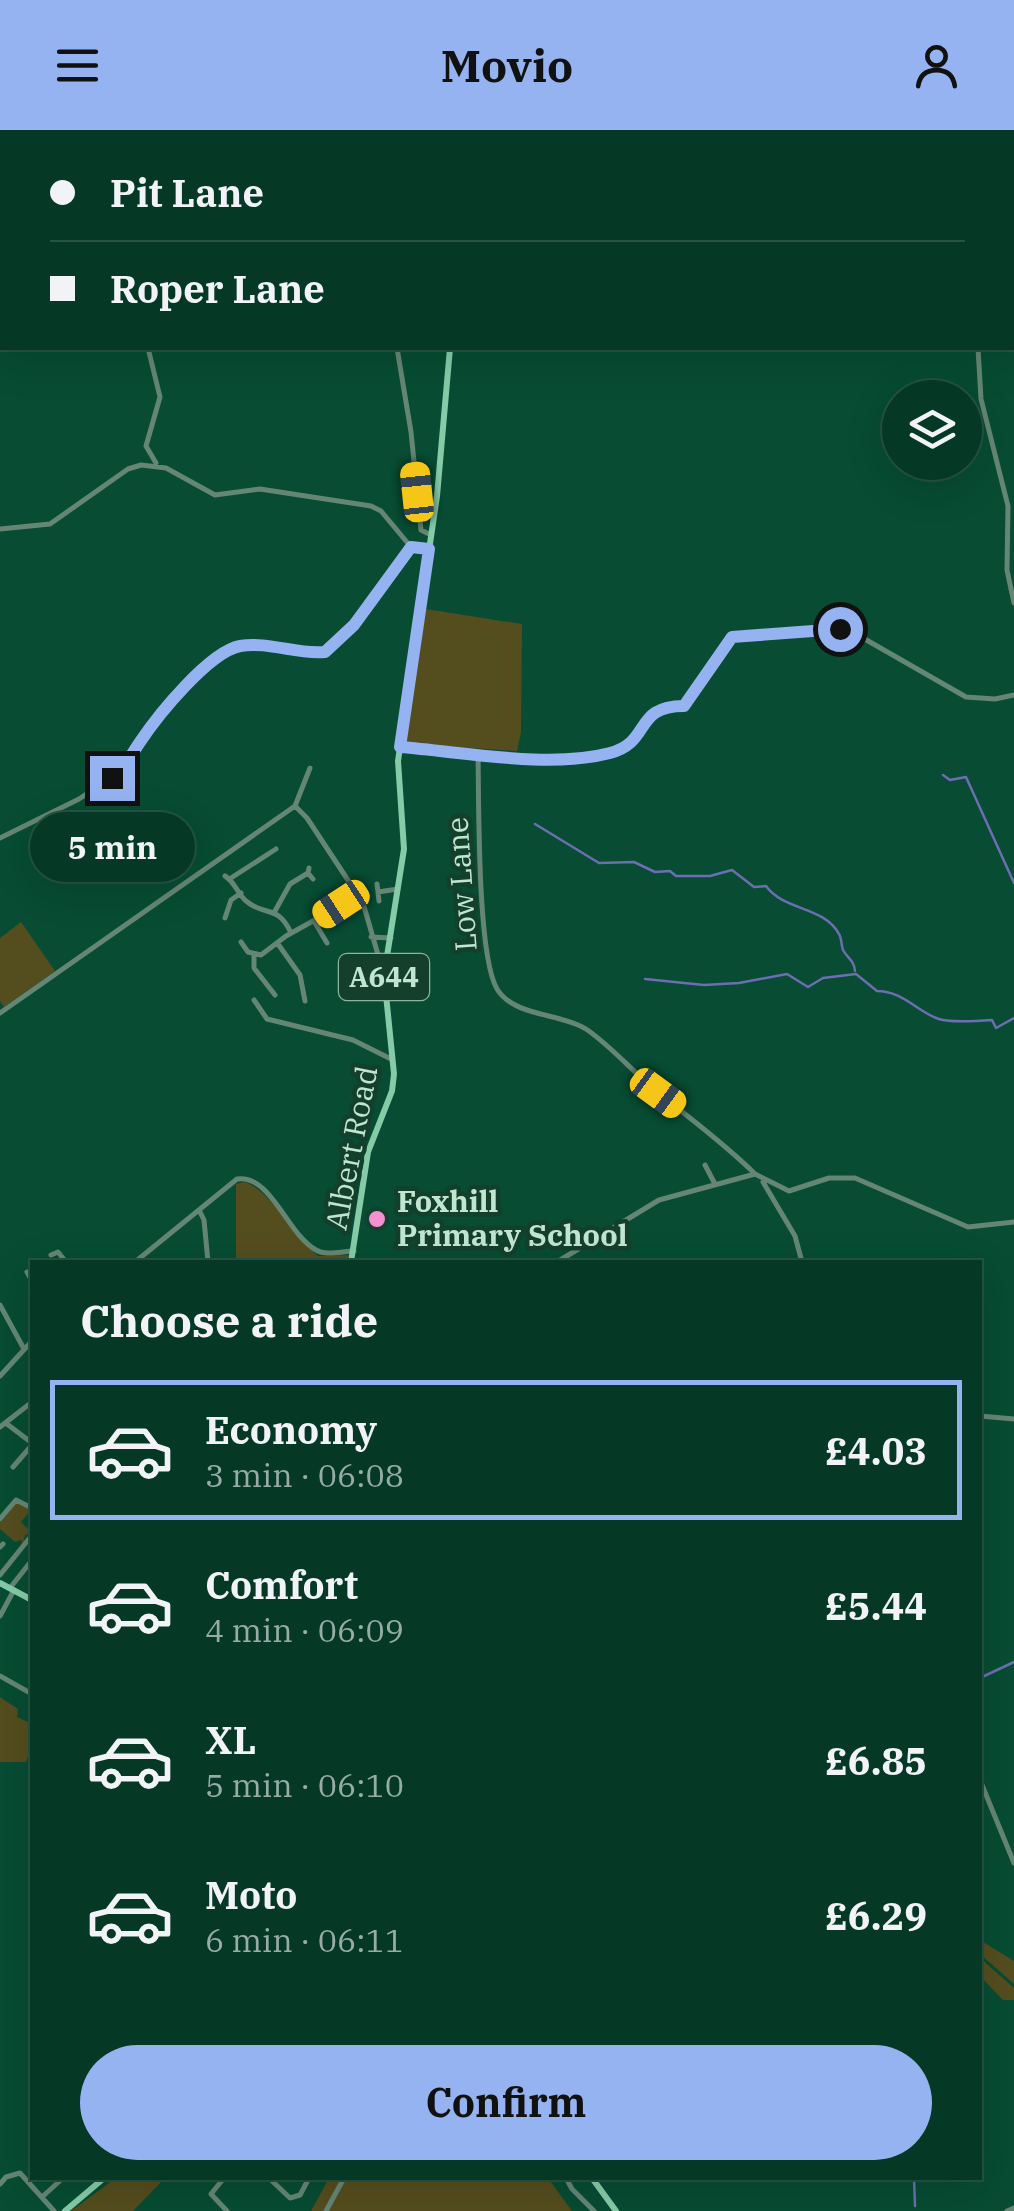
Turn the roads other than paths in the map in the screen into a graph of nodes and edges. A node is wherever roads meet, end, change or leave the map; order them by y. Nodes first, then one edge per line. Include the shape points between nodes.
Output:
1 (148, 350) edge
2 (397, 350) edge
3 (450, 350) edge
4 (978, 350) edge
5 (157, 465) junction
6 (0, 529) edge
7 (431, 535) junction
8 (411, 547) junction
9 (429, 549) junction
10 (1014, 604) edge
11 (1014, 695) edge
12 (400, 747) junction
13 (478, 753) junction
14 (310, 768) dead end
15 (295, 806) junction
16 (0, 838) edge
17 (277, 846) dead end
18 (310, 873) dead end
19 (398, 889) junction
20 (240, 894) junction
21 (358, 896) junction
22 (379, 901) dead end
23 (217, 912) dead end
24 (275, 912) junction
25 (314, 921) junction
26 (292, 933) junction
27 (371, 937) junction
28 (391, 938) junction
29 (327, 943) dead end
30 (245, 944) dead end
31 (278, 944) junction
32 (254, 955) junction
33 (384, 975) junction
34 (274, 996) dead end
35 (254, 1000) dead end
36 (306, 1002) dead end
37 (0, 1013) edge
38 (394, 1061) junction
39 (705, 1166) dead end
40 (755, 1174) junction
41 (762, 1179) junction
42 (715, 1184) junction
43 (199, 1210) junction
44 (1014, 1222) edge
45 (354, 1251) junction
46 (57, 1252) dead end
47 (64, 1260) edge
48 (137, 1260) edge
49 (208, 1260) edge
50 (352, 1260) edge
51 (560, 1260) edge
52 (801, 1260) edge
53 (27, 1272) dead end
54 (30, 1277) edge
55 (0, 1304) edge
56 (2, 1313) edge
57 (30, 1343) edge
58 (24, 1349) junction
59 (0, 1376) edge
60 (30, 1404) edge
61 (982, 1416) edge
62 (1014, 1419) edge
63 (3, 1425) edge
64 (30, 1443) edge
65 (30, 1446) edge
66 (7, 1454) dead end
67 (30, 1507) edge
68 (0, 1519) edge
69 (30, 1538) edge
70 (0, 1556) edge
71 (30, 1562) edge
72 (9, 1563) junction
73 (24, 1570) junction
74 (30, 1573) edge
75 (0, 1579) edge
76 (12, 1589) junction
77 (30, 1599) edge
78 (0, 1616) edge
79 (0, 1676) edge
80 (30, 1693) edge
81 (982, 1785) edge
82 (1014, 1862) edge
83 (61, 2180) edge
84 (102, 2180) edge
85 (222, 2180) edge
86 (272, 2180) edge
87 (307, 2180) edge
88 (343, 2180) edge
89 (567, 2180) edge
90 (593, 2180) edge
91 (0, 2184) edge
92 (42, 2196) junction
93 (48, 2205) junction
94 (1014, 2208) edge
95 (40, 2211) edge
96 (54, 2211) edge
97 (64, 2211) edge
98 (227, 2211) edge
99 (326, 2211) edge
100 (594, 2211) edge
101 (616, 2211) edge
102 (1007, 2211) edge

1 - 5 street via 160,396 146,446
2 - 7 street via 421,530
3 - 7 main road, A644
4 - 10 street via 981,400 1008,506
5 - 6 street via 128,469 50,524
5 - 8 street via 216,495 260,489 371,506
7 - 9 main road, A644
8 - 9 street
8 - 16 street via 333,647 317,653 253,644 224,652 148,730 122,771
9 - 12 main road, Albert Road / A644
11 - 13 street via 966,697 849,630 732,637 684,706 661,707 624,748 564,762
12 - 13 street
12 - 19 main road, Albert Road / A644 via 404,849
13 - 40 street, Low Lane via 476,823 497,990 512,1003 586,1029
14 - 15 street
15 - 21 street
15 - 37 street
17 - 20 street via 228,877
18 - 24 street via 290,884
19 - 22 street via 378,888
19 - 28 main road, Albert Road / A644
20 - 23 street via 226,915
20 - 24 street
21 - 25 street
21 - 27 street
24 - 26 street
25 - 26 street
25 - 29 street
26 - 31 street
27 - 28 street
27 - 33 street
28 - 33 main road, Albert Road / A644
30 - 32 street
31 - 32 street
31 - 36 street via 300,974
32 - 34 street via 254,968
33 - 38 main road, Albert Road / A644
35 - 38 street via 267,1019 353,1040
38 - 45 main road, Albert Road / A644 via 392,1091 368,1152
39 - 42 street
40 - 41 street
40 - 42 street
41 - 44 street via 793,1192 828,1178 855,1178 968,1226
41 - 52 street
42 - 51 street via 659,1200
43 - 45 street via 237,1179 252,1179 315,1250
43 - 48 street
43 - 49 street
45 - 50 main road, A644
46 - 47 street
53 - 54 street
55 - 56 street
56 - 58 street
57 - 58 street
58 - 59 street
60 - 63 street
61 - 62 street
63 - 64 street
65 - 66 street via 15,1465
67 - 68 street via 16,1500
69 - 72 street
70 - 72 street
71 - 73 street
72 - 75 street
73 - 74 street
73 - 76 street
75 - 76 main road
76 - 77 main road
76 - 78 street
79 - 80 street
81 - 82 street
83 - 92 street
84 - 97 main road
85 - 98 street via 212,2194
86 - 87 street via 290,2198 300,2195
88 - 99 street
89 - 100 street
90 - 101 main road
91 - 92 street via 20,2173
92 - 93 street
93 - 95 street
93 - 96 street
94 - 102 street

